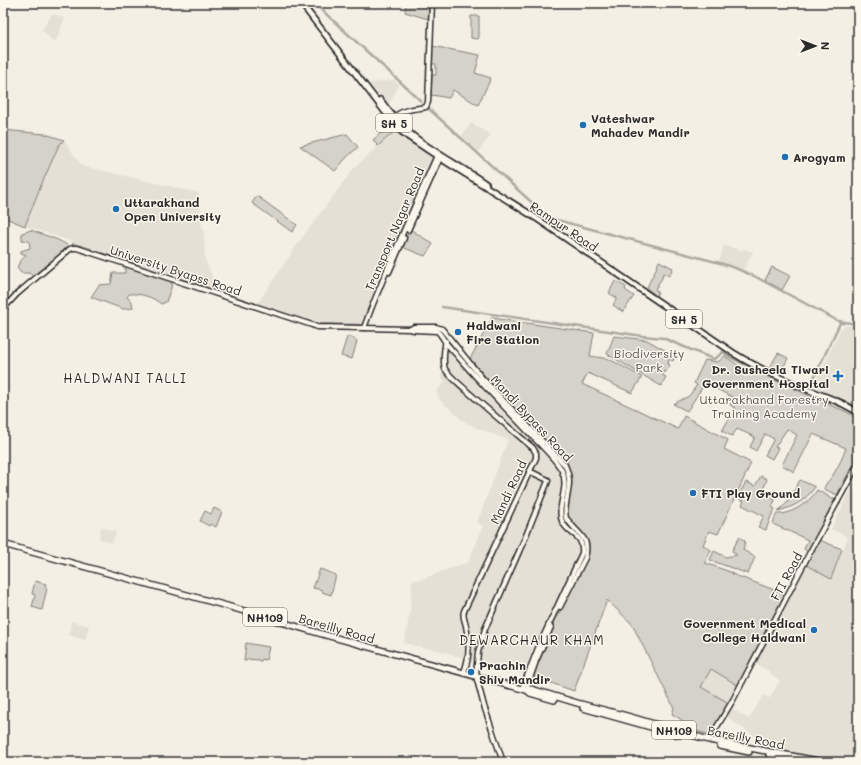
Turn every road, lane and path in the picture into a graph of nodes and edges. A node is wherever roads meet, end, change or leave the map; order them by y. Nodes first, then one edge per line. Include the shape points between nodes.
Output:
1 (301, 3) edge
2 (305, 3) edge
3 (432, 3) edge
4 (393, 118) junction
5 (439, 156) junction
6 (3, 309) edge
7 (364, 328) junction
8 (410, 329) junction
9 (447, 336) junction
10 (452, 341) junction
11 (445, 342) junction
12 (449, 346) junction
13 (445, 351) junction
14 (858, 413) edge
15 (858, 464) edge
16 (529, 471) junction
17 (3, 544) edge
18 (464, 672) junction
19 (476, 676) junction
20 (525, 690) junction
21 (709, 742) junction
22 (502, 762) edge
23 (804, 762) edge
24 (823, 762) edge

1 - 4 main road, SH 5
2 - 4 main road
3 - 4 main road via 428,104 426,107 400,112
4 - 5 main road, Rampur Road via 411,136
5 - 7 main road, Transport Nagar Road
5 - 14 main road, Rampur Road / SH 5 via 475,176 735,354 767,371 846,405
6 - 7 main road, University Byapss Road via 70,249 77,248 312,325
7 - 8 main road, Mandi Bypass Road
8 - 9 main road, Mandi Bypass Road via 438,328
8 - 11 main road, Mandi Bypass Road via 440,333
9 - 10 main road, Mandi Bypass Road
9 - 11 main road, Mandi Road
10 - 12 main road
10 - 20 main road, Mandi Bypass Road via 495,392 565,465 570,481 566,518 587,544 585,558 552,623
11 - 12 main road, Mandi Bypass Road
11 - 13 main road, Mandi Road
12 - 13 main road
12 - 20 main road, Mandi Bypass Road via 561,469 565,483 562,520 582,542 582,553 531,663
13 - 16 main road, Mandi Road via 444,366 450,374 535,450 536,458
15 - 21 main road, FTI Road
16 - 18 main road, Mandi Road via 464,611 463,619 469,646 468,662
16 - 19 main road via 548,481 485,628 478,652
17 - 18 highway, Bareilly Road / NH109
18 - 19 highway, Bareilly Road / NH109
19 - 20 highway, Bareilly Road / NH109
19 - 22 main road
20 - 21 highway, Bareilly Road / NH109 via 531,689
21 - 23 highway, Bareilly Road / NH109
21 - 24 highway, Bareilly Road / NH109

